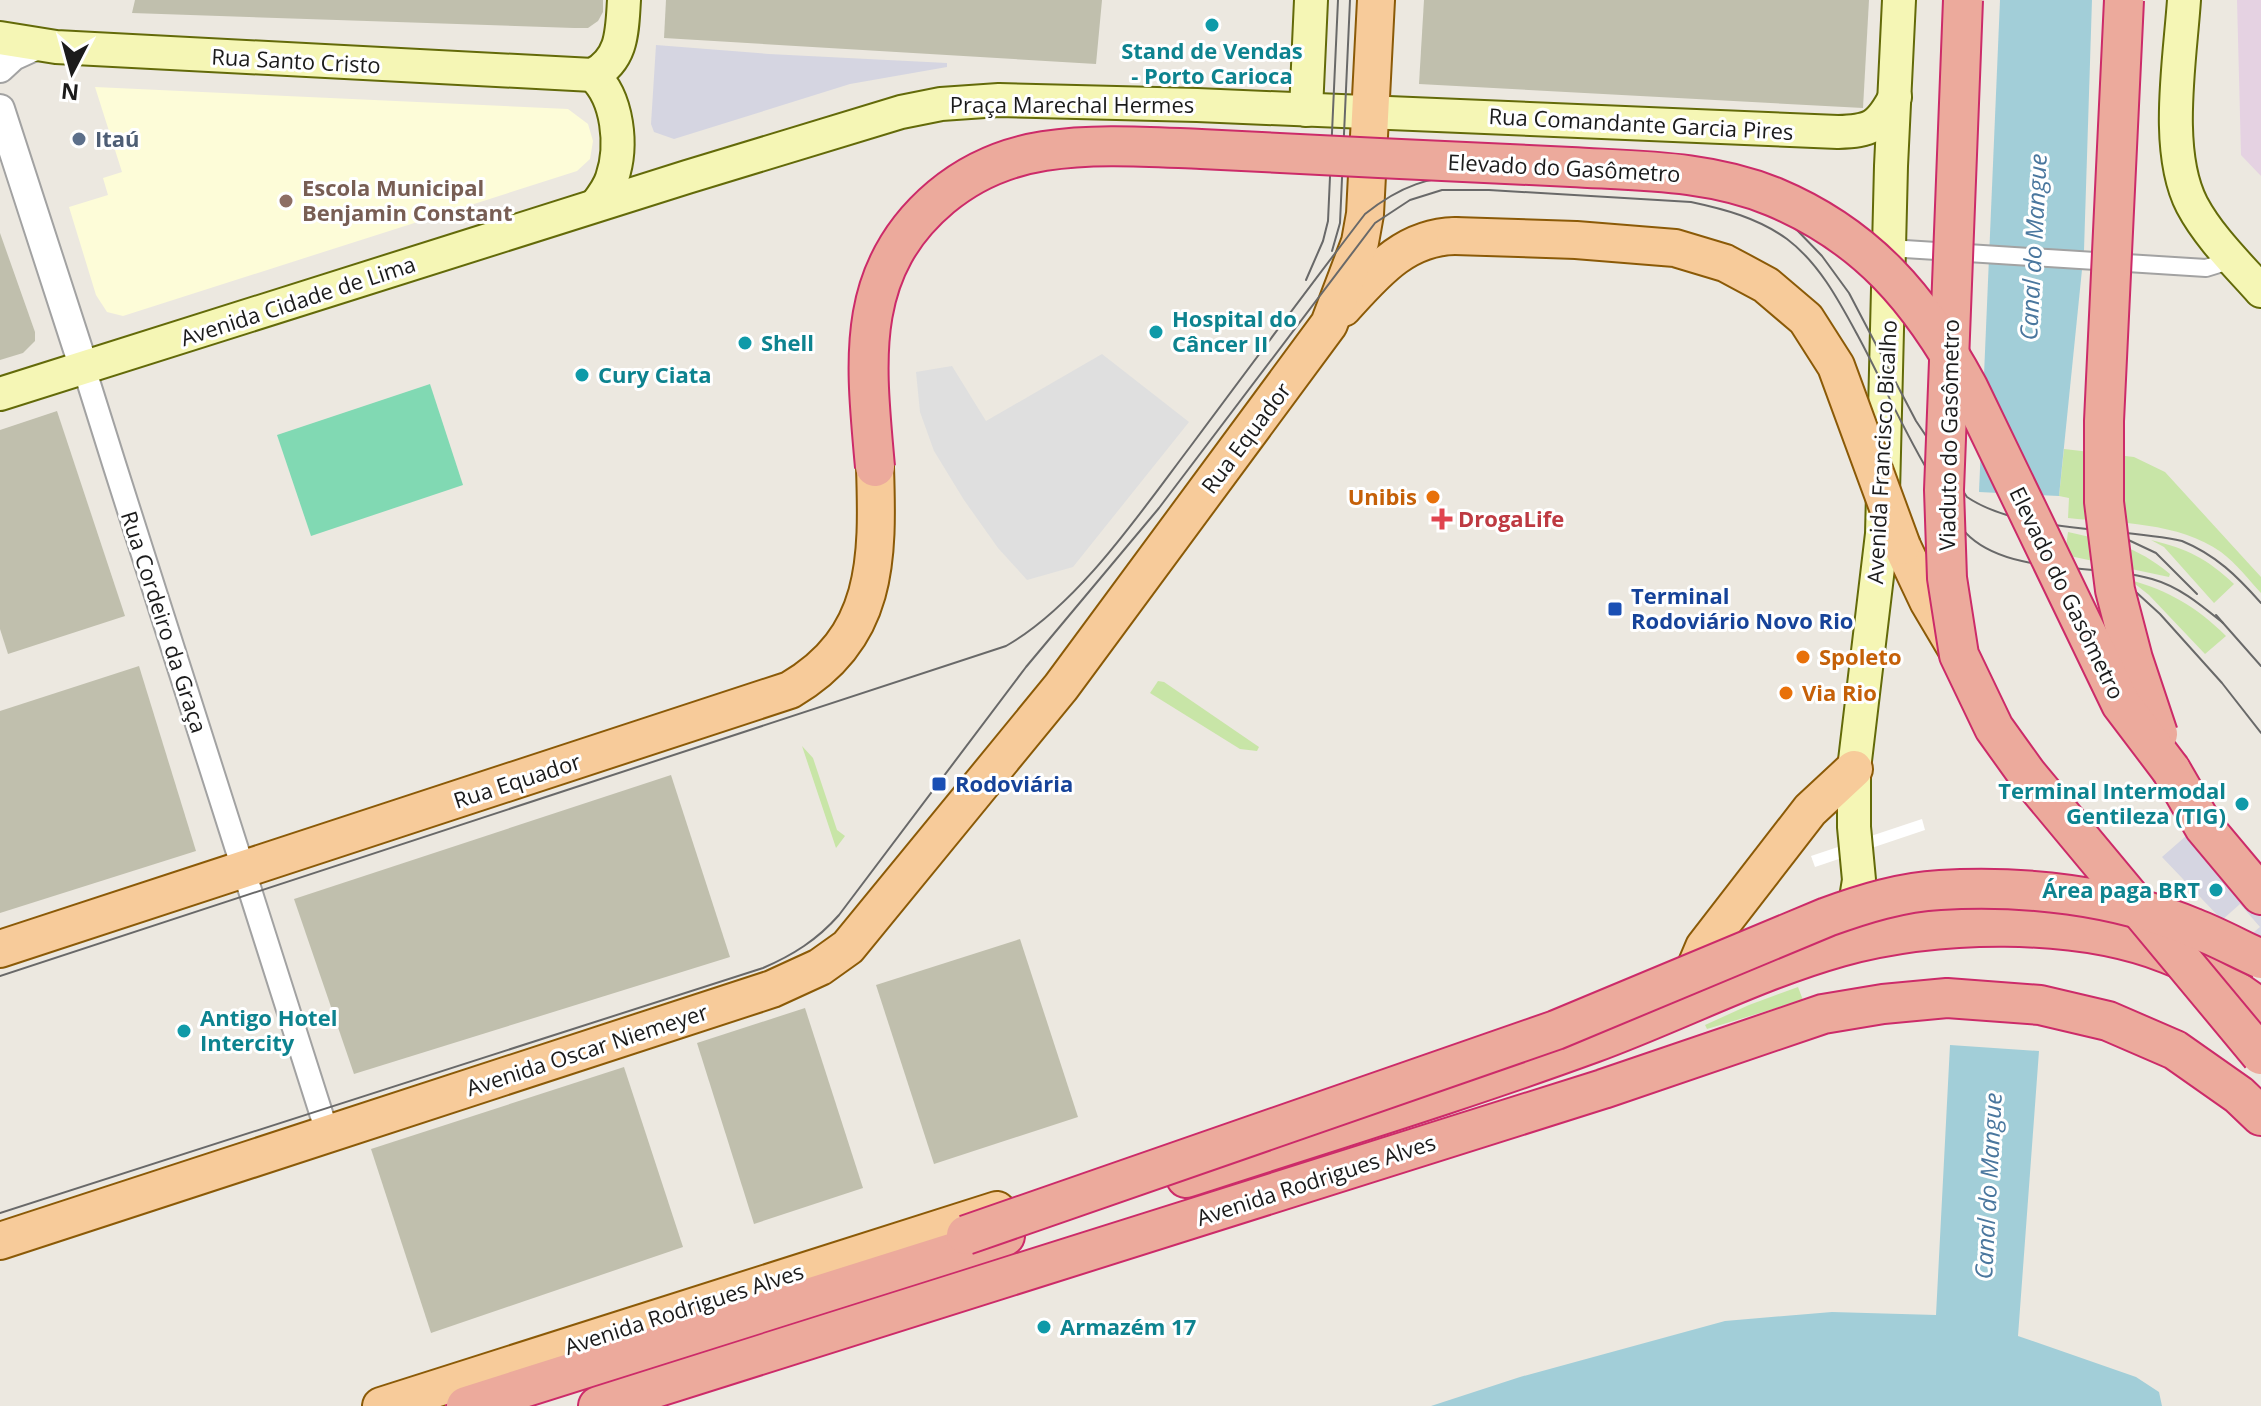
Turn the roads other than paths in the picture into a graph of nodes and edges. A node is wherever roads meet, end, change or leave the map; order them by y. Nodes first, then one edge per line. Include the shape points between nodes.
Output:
1 (624, 0) edge
2 (1311, 0) edge
3 (1376, 0) edge
4 (1899, 0) edge
5 (1963, 0) edge
6 (2124, 0) edge
7 (2184, 0) edge
8 (0, 38) edge
9 (35, 46) junction
10 (0, 68) edge
11 (593, 75) junction
12 (1895, 97) junction
13 (0, 109) edge
14 (1306, 110) junction
15 (1371, 113) junction
16 (596, 205) junction
17 (1889, 248) junction
18 (2232, 260) junction
19 (2261, 291) edge
20 (1329, 324) junction
21 (84, 368) junction
22 (0, 394) edge
23 (875, 467) joint
24 (1959, 655) junction
25 (1061, 687) joint
26 (1854, 769) junction
27 (2171, 770) junction
28 (244, 869) junction
29 (2261, 895) edge
30 (1840, 947) junction
31 (0, 949) edge
32 (2261, 959) edge
33 (1766, 974) junction
34 (1681, 1002) junction
35 (2261, 1009) edge
36 (2261, 1055) edge
37 (2261, 1116) edge
38 (328, 1135) junction
39 (0, 1241) edge
40 (783, 1308) junction
41 (381, 1406) edge
42 (466, 1406) edge
43 (598, 1406) edge

1 - 11 main road via 615,57
2 - 14 main road
3 - 15 main road, Rua Equador
4 - 12 main road, Avenida Francisco Bicalho
5 - 24 highway, Viaduto do Gasômetro, bridge via 1944,490 1947,578
6 - 27 highway, Elevado do Gasômetro, bridge via 2104,502 2119,604
7 - 18 main road via 2176,146 2191,204
8 - 9 main road, Rua Santo Cristo
9 - 10 street
9 - 11 main road, Rua Santo Cristo
11 - 16 main road via 609,97 616,144 611,181
12 - 15 main road, Rua Comandante Garcia Pires via 1878,123 1857,131
12 - 17 main road, Avenida Francisco Bicalho
13 - 21 street, Rua Cordeiro da Graça
14 - 15 main road, Praça Marechal Hermes
14 - 16 main road, Praça Marechal Hermes via 1029,100 941,104 875,119
15 - 20 main road, Rua Equador via 1360,242
16 - 21 main road, Avenida Cidade de Lima
17 - 18 street via 2206,268
17 - 26 main road, Avenida Francisco Bicalho via 1882,534
18 - 19 main road
20 - 24 main road, bridge via 1397,254 1426,239 1576,240 1675,248 1735,267 1782,296 1806,319 1836,366 1902,546
20 - 25 main road, Rua Equador
21 - 22 main road, Avenida Cidade de Lima
21 - 28 street, Rua Cordeiro da Graça
23 - 27 highway, Elevado do Gasômetro, bridge via 869,331 887,268 932,205 997,163 1069,148 1163,148 1643,171 1727,181 1787,203 1841,234 1890,274 1924,313 1968,387 2121,704
23 - 28 main road, Rua Equador via 877,529 870,583 842,646 804,682 775,696
24 - 36 highway, Viaduto do Gasômetro, bridge via 1994,728 2027,774
25 - 38 main road, Avenida Oscar Niemeyer via 854,941 820,967 772,989
26 - 30 main road, Avenida Francisco Bicalho via 1859,880 1853,917
26 - 34 main road via 1810,810 1704,947
27 - 29 highway, Elevado do Gasômetro via 2204,827
28 - 31 main road, Rua Equador
28 - 38 street, Rua Cordeiro da Graça
30 - 33 highway, Avenida Rodrigues Alves
30 - 35 highway, Avenida Rodrigues Alves via 1977,926 2087,934 2166,953 2203,970
32 - 40 highway, bridge via 2192,927 2129,907 2039,891 1940,890 1865,903 1556,1030 966,1235
33 - 34 main road, Avenida Rodrigues Alves
33 - 40 highway, Avenida Rodrigues Alves via 1476,1084
34 - 41 main road, Avenida Rodrigues Alves via 1647,1002
37 - 43 highway, Avenida Rodrigues Alves via 2175,1050 2108,1021 2040,1005 1947,998 1883,1004 1806,1018 1603,1089
38 - 39 main road, Avenida Oscar Niemeyer
40 - 42 highway, Avenida Rodrigues Alves

